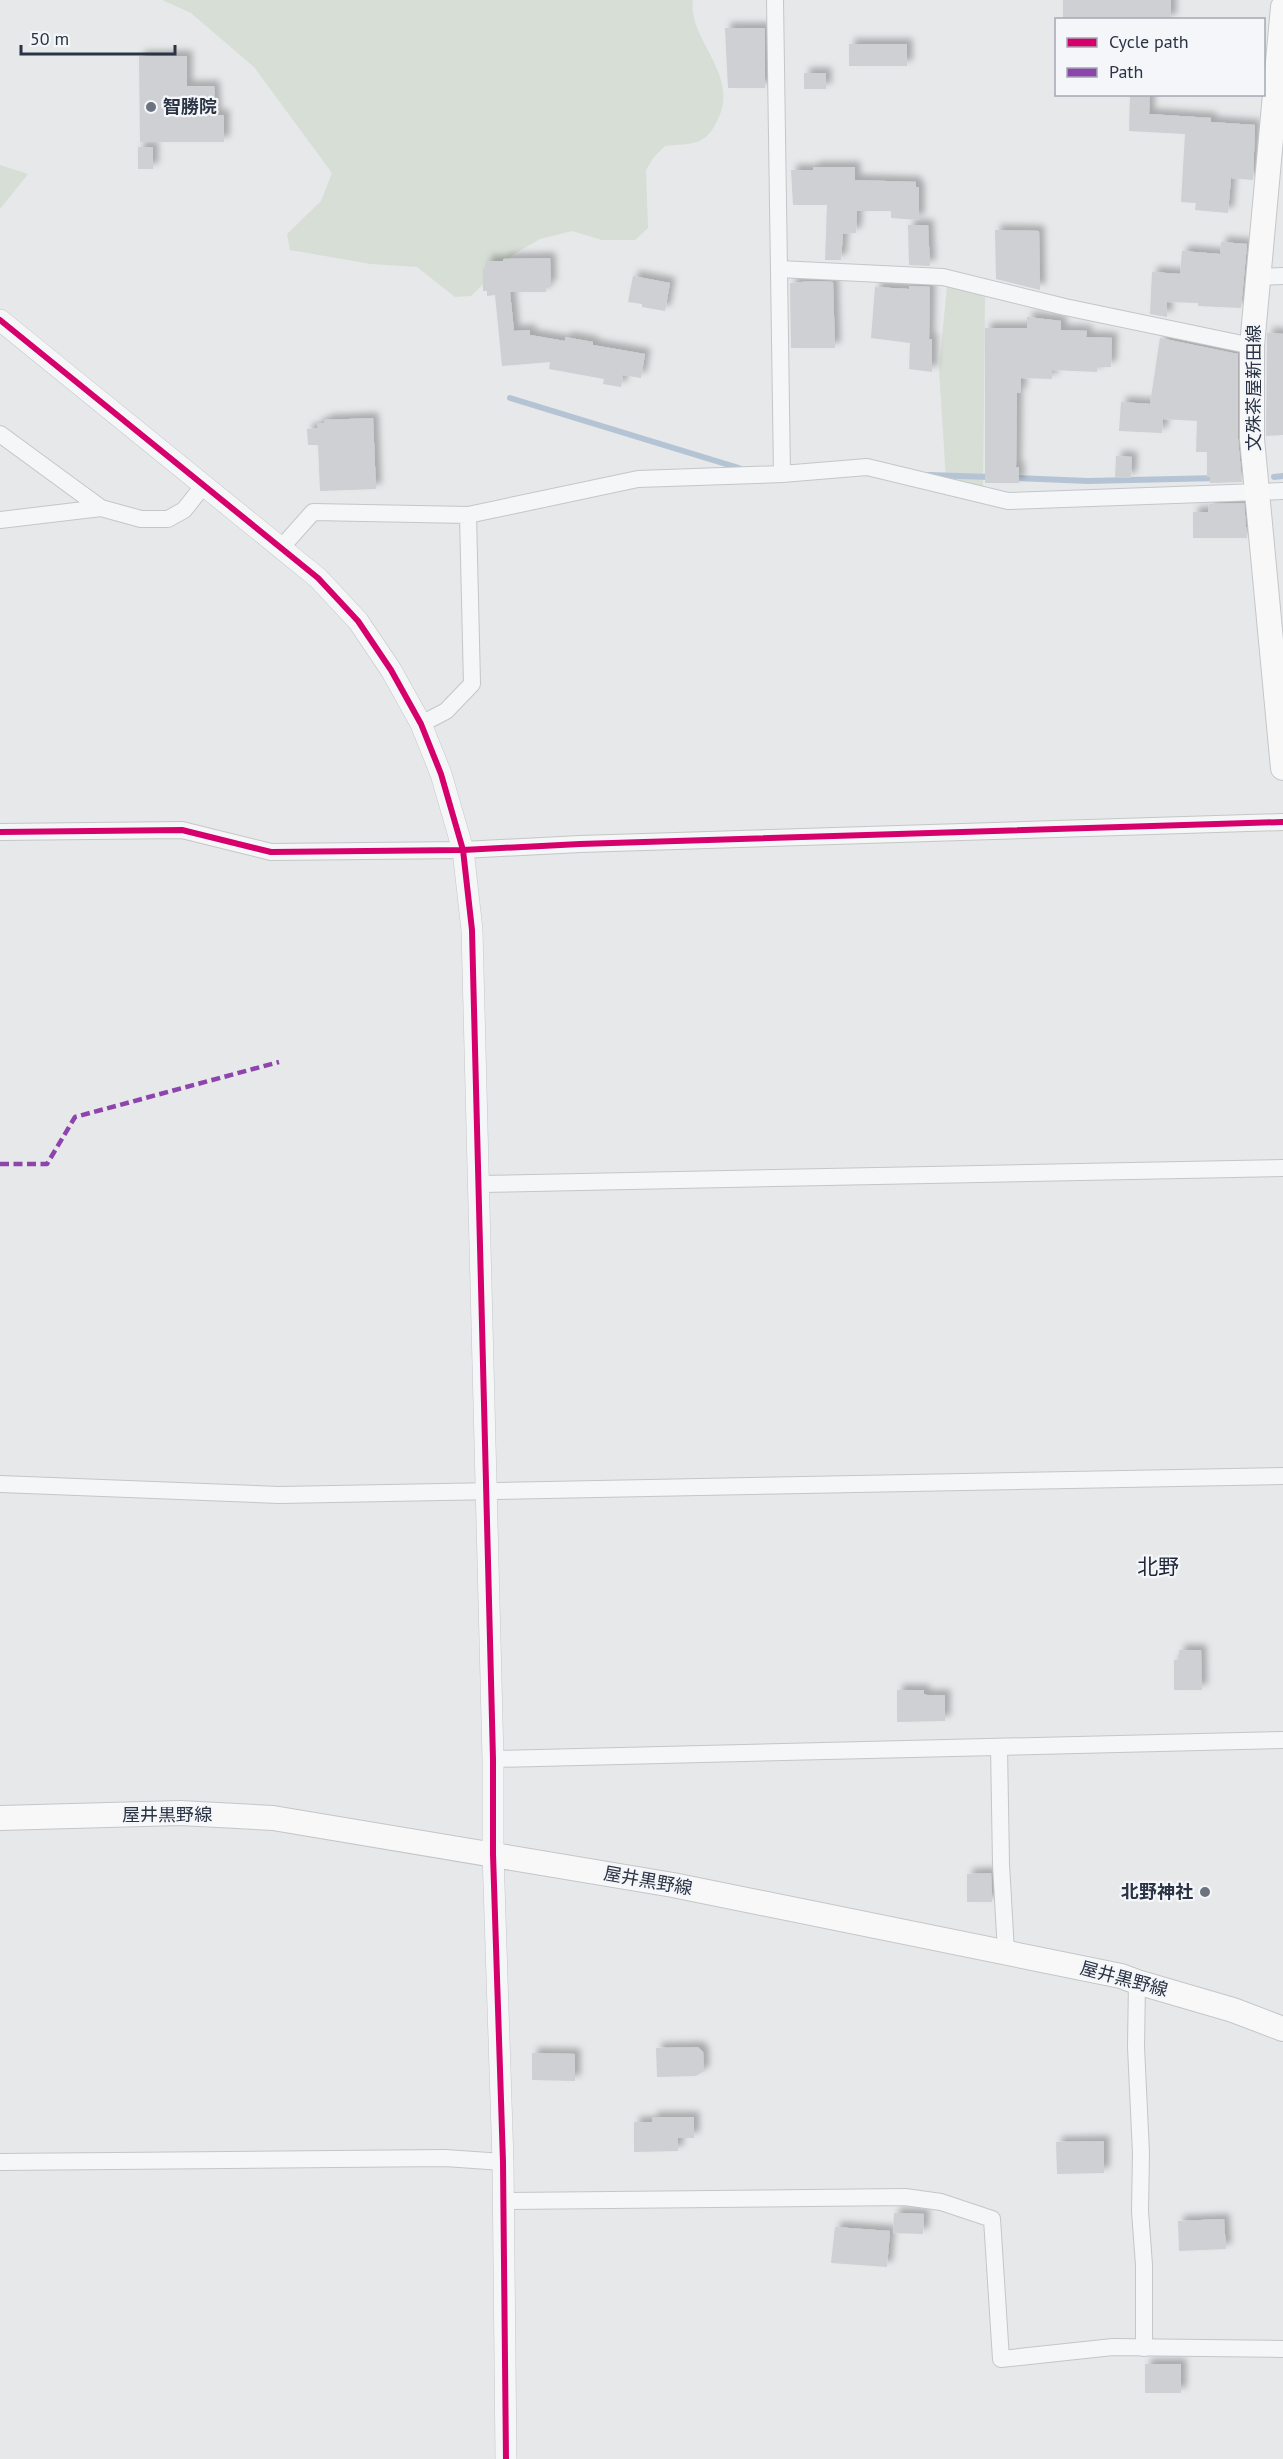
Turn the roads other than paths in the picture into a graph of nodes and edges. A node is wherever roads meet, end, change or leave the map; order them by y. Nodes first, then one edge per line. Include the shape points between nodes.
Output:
1 (775, 0) edge
2 (1283, 7) edge
3 (779, 269) junction
4 (1283, 276) edge
5 (1258, 277) junction
6 (0, 320) edge
7 (1252, 346) junction
8 (0, 434) edge
9 (782, 474) junction
10 (204, 485) junction
11 (1283, 491) edge
12 (1257, 492) junction
13 (101, 508) junction
14 (468, 515) junction
15 (0, 520) edge
16 (280, 548) junction
17 (421, 723) junction
18 (1283, 768) edge
19 (1283, 822) edge
20 (0, 832) edge
21 (463, 850) junction
22 (1283, 1168) edge
23 (480, 1184) junction
24 (1283, 1476) edge
25 (0, 1484) edge
26 (487, 1492) junction
27 (1283, 1740) edge
28 (999, 1747) junction
29 (493, 1759) junction
30 (0, 1818) edge
31 (493, 1854) junction
32 (1006, 1952) junction
33 (1137, 1982) junction
34 (1283, 2029) edge
35 (0, 2162) edge
36 (503, 2162) junction
37 (504, 2201) junction
38 (1144, 2348) junction
39 (1283, 2349) edge
40 (506, 2459) edge

1 - 3 street
2 - 5 main road, 文殊茶屋新田線
3 - 7 street via 943,277
3 - 9 street
4 - 5 street
5 - 7 main road, 文殊茶屋新田線
6 - 10 street
7 - 12 main road, 文殊茶屋新田線 via 1252,439
8 - 13 street
9 - 12 street via 867,467 1008,501
9 - 14 street via 638,479
10 - 13 street via 184,510 168,519 141,519
10 - 16 street
11 - 12 street
12 - 18 main road, 文殊茶屋新田線
13 - 15 street
14 - 16 street via 313,512
14 - 17 street via 472,684 446,711
16 - 17 street via 318,578 358,621
17 - 21 street
19 - 21 street
20 - 21 street via 182,830 271,852
21 - 23 street via 472,930
22 - 23 street
23 - 26 street
24 - 26 street
25 - 26 street via 279,1495
26 - 29 street
27 - 28 street
28 - 29 street
28 - 32 street
29 - 31 street
30 - 31 main road, 屋井黒野線 via 180,1813 273,1818
31 - 32 main road, 屋井黒野線 via 673,1885
31 - 36 street
32 - 33 main road, 屋井黒野線
33 - 34 main road, 屋井黒野線
33 - 38 street
35 - 36 street via 445,2158
36 - 37 street
37 - 38 street via 905,2197 941,2202 992,2219 1001,2358 1113,2347
37 - 40 street
38 - 39 street

